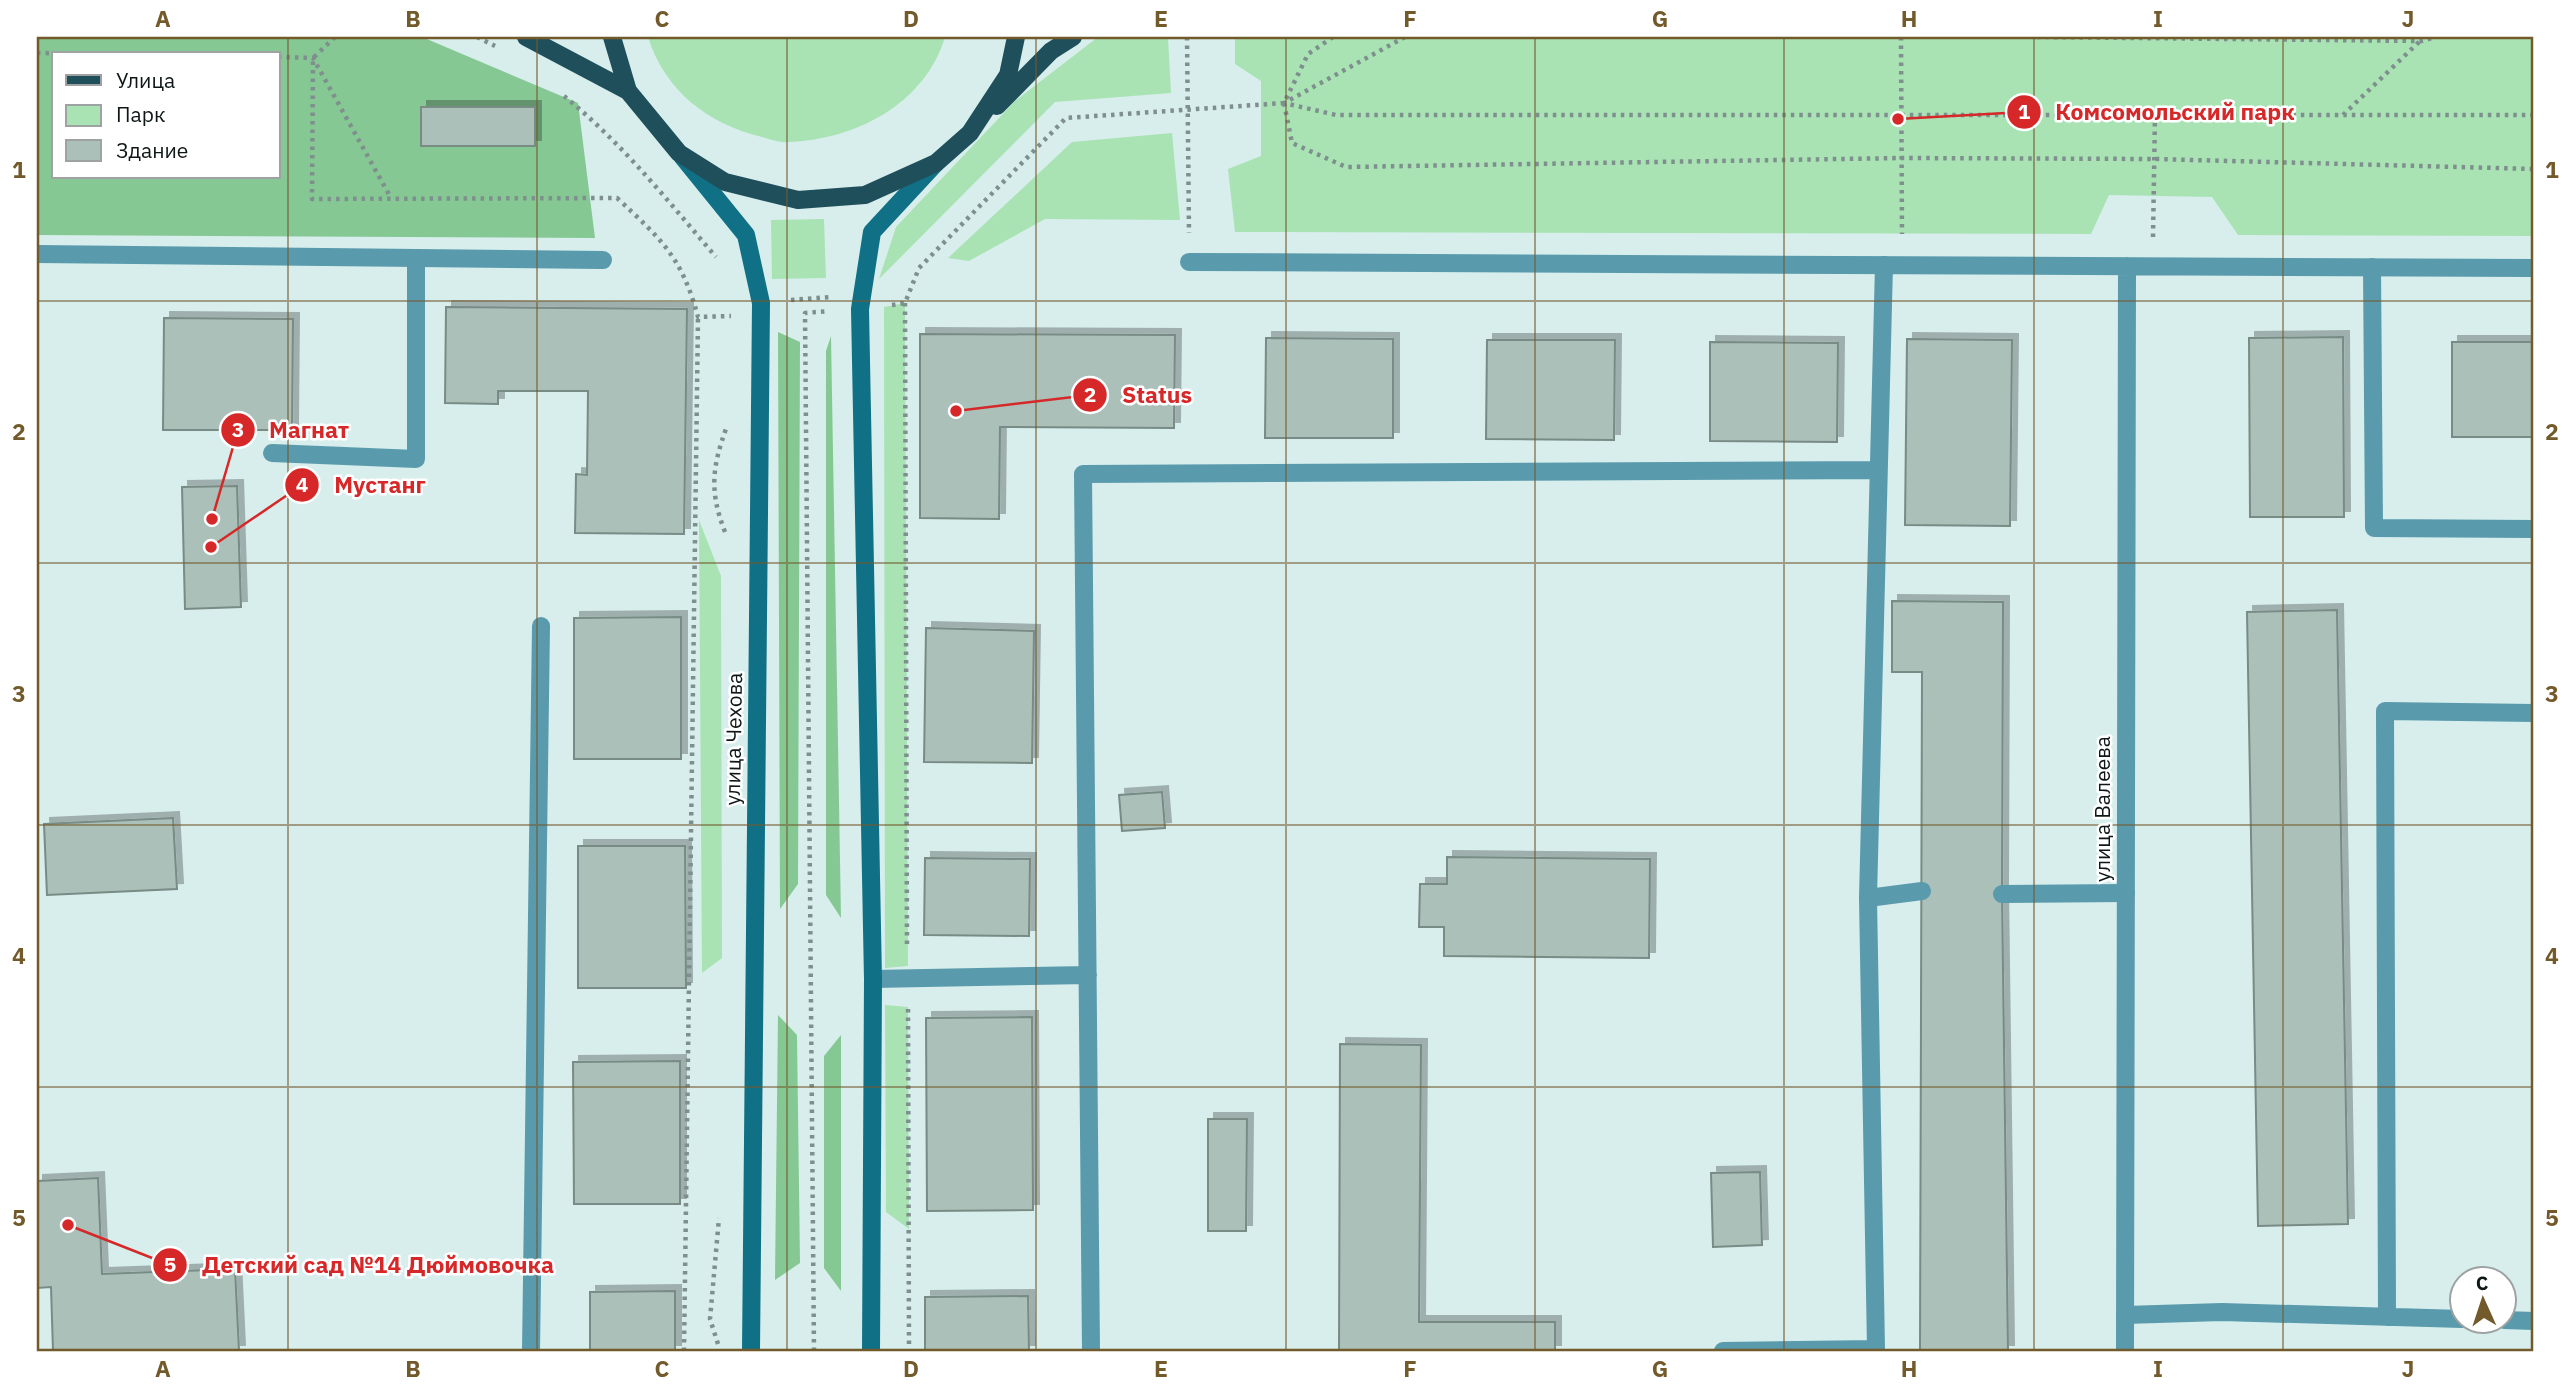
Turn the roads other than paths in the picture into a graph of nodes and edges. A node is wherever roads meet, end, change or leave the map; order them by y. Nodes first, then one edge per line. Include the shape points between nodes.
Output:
1 (526, 37) edge
2 (612, 37) edge
3 (1016, 37) edge
4 (1073, 37) edge
5 (628, 91) junction
6 (970, 133) junction
7 (679, 153) junction
8 (936, 163) junction
9 (37, 254) edge
10 (416, 258) junction
11 (603, 260) dead end
12 (1189, 262) road end
13 (1884, 265) junction
14 (2127, 266) junction
15 (2372, 267) junction
16 (2534, 268) edge
17 (272, 453) dead end
18 (1878, 470) junction
19 (2534, 528) edge
20 (541, 626) dead end
21 (2534, 713) edge
22 (1922, 891) dead end
23 (2126, 893) junction
24 (2002, 894) dead end
25 (1868, 898) junction
26 (1088, 975) junction
27 (873, 979) junction
28 (2125, 1315) junction
29 (2387, 1317) junction
30 (2448, 1319) edge
31 (531, 1351) edge
32 (751, 1351) edge
33 (871, 1351) edge
34 (1091, 1351) edge
35 (1723, 1351) edge
36 (2124, 1351) edge

1 - 5 main road
2 - 5 main road
3 - 6 main road via 1008,75
4 - 6 main road via 1051,51
5 - 7 main road
6 - 8 main road
7 - 8 main road via 725,182 798,200 865,195
7 - 32 main road, улица Чехова via 746,235 761,303
8 - 27 main road via 872,232 860,309
9 - 10 street
10 - 11 street
10 - 17 street via 416,459
12 - 13 street
13 - 14 street
13 - 18 street
14 - 15 street
14 - 23 street, улица Валеева
15 - 16 street
15 - 19 street via 2374,528
18 - 25 street
18 - 26 street via 1083,474
20 - 31 street
21 - 29 street via 2385,710
22 - 25 street
23 - 24 street
23 - 28 street, улица Валеева
25 - 35 street via 1875,1349
26 - 27 street
26 - 34 street
27 - 33 main road
28 - 29 street via 2222,1312
28 - 36 street, улица Валеева
29 - 30 street

